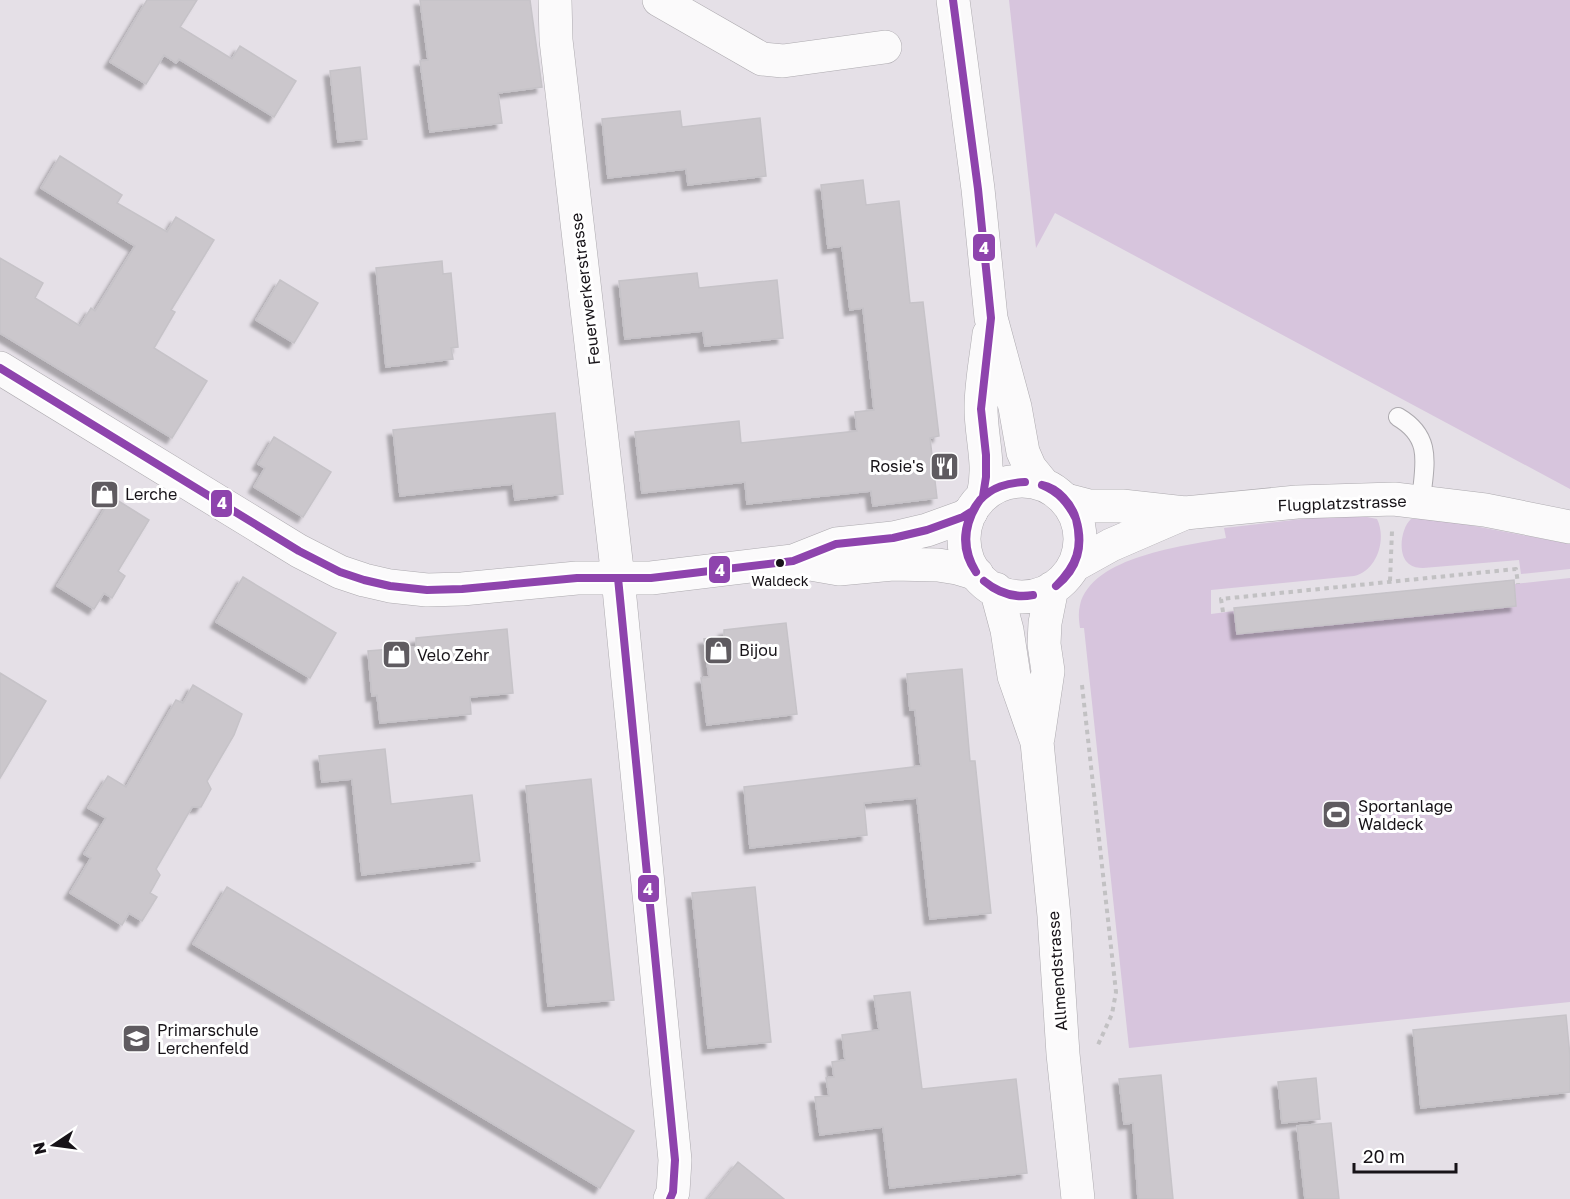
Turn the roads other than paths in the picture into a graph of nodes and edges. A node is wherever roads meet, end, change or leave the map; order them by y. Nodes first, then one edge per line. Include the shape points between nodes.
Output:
1 (555, 0) edge
2 (659, 0) edge
3 (953, 0) edge
4 (885, 47) dead end
5 (991, 318) junction
6 (0, 369) edge
7 (1398, 417) dead end
8 (1055, 492) junction
9 (1407, 500) junction
10 (977, 504) junction
11 (1185, 513) junction
12 (1570, 527) edge
13 (792, 561) junction
14 (1075, 565) junction
15 (618, 578) junction
16 (986, 582) junction
17 (1052, 588) junction
18 (1037, 742) junction
19 (670, 1199) edge
20 (1078, 1199) edge

1 - 15 street, Feuerwerkerstrasse via 556,40
2 - 4 street via 762,58 783,61
3 - 5 street
5 - 8 street via 1023,452 1030,468
5 - 10 street via 981,409 985,487
6 - 15 street via 299,551 356,578 427,590
7 - 9 lane via 1417,432 1425,459
8 - 10 street via 1013,482 998,487
8 - 11 street, Flugplatzstrasse via 1089,506
8 - 14 street via 1075,517 1080,548
9 - 11 street, Flugplatzstrasse via 1297,502
9 - 12 street, Flugplatzstrasse
10 - 13 street via 963,517 927,530 836,544
10 - 16 street via 966,526 965,548 968,559
11 - 14 street, Flugplatzstrasse via 1111,544
13 - 15 street via 651,578
13 - 16 street via 839,569 938,565 957,568
14 - 17 street
15 - 19 street, Feuerwerkerstrasse via 675,1160
16 - 17 street via 1011,596
16 - 18 street, Allmendstrasse via 1007,630 1014,676
17 - 18 street, Allmendstrasse via 1045,623 1048,671
18 - 20 street, Allmendstrasse

